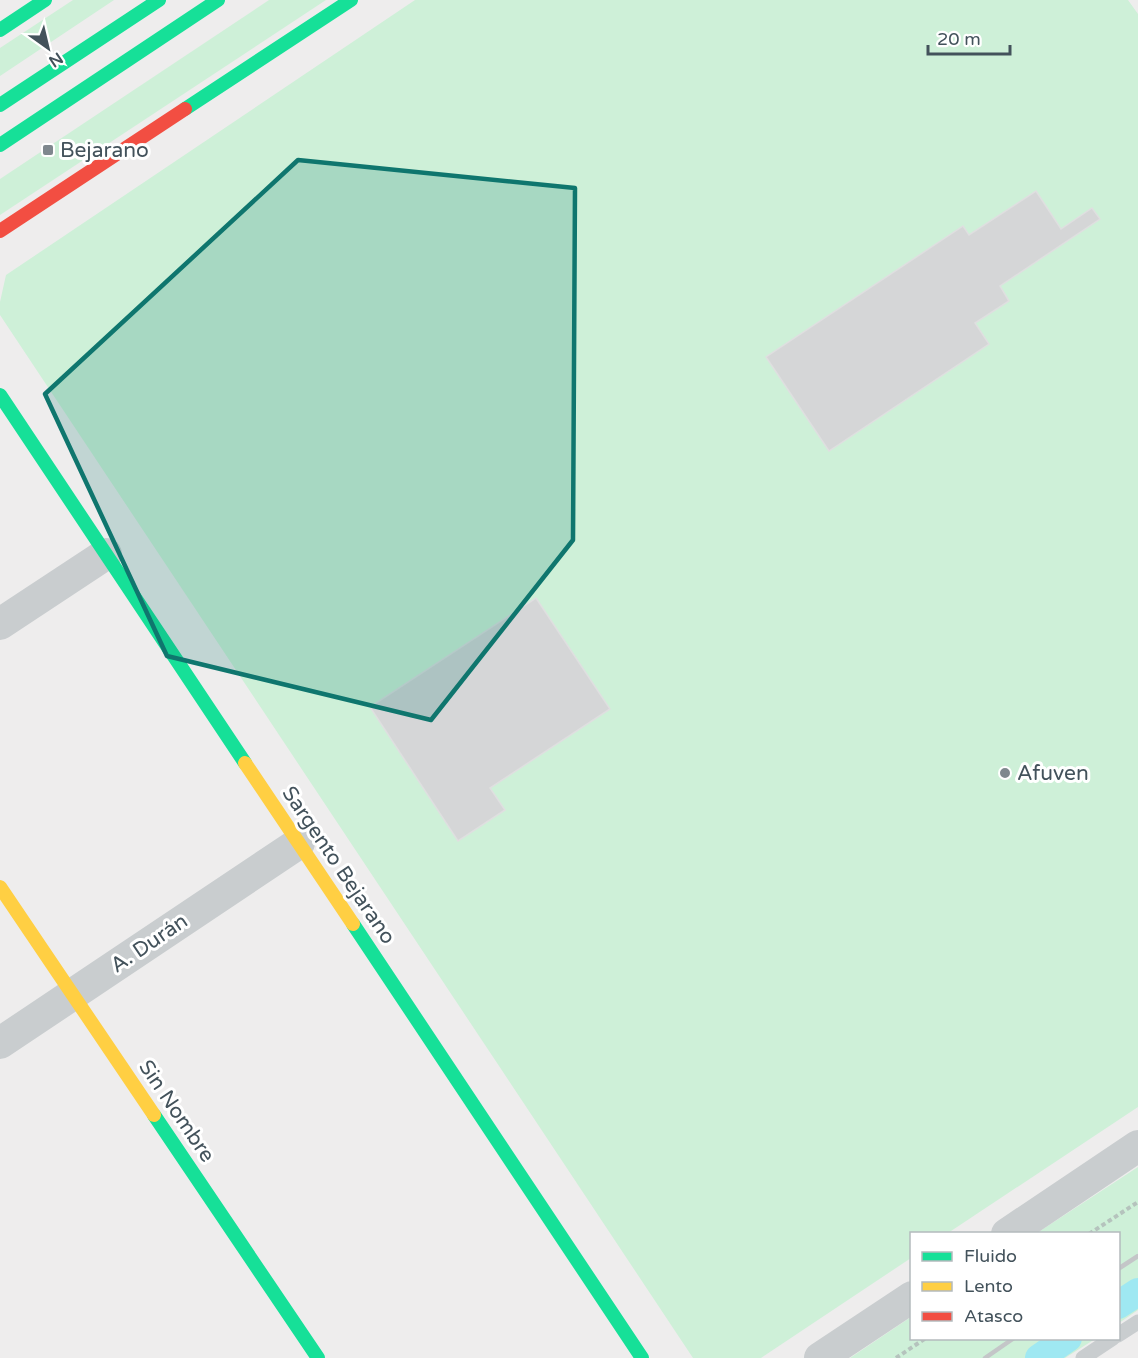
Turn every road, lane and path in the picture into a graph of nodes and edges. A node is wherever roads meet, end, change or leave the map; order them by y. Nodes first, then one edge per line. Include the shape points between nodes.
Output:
1 (45, 0) edge
2 (159, 0) edge
3 (218, 0) edge
4 (351, 0) edge
5 (0, 30) edge
6 (0, 105) edge
7 (0, 145) edge
8 (0, 231) edge
9 (0, 395) edge
10 (106, 554) junction
11 (0, 624) edge
12 (299, 843) junction
13 (0, 886) edge
14 (73, 994) junction
15 (0, 1043) edge
16 (1138, 1146) edge
17 (1138, 1202) edge
18 (1009, 1232) edge
19 (1091, 1232) edge
20 (910, 1298) edge
21 (1138, 1322) edge
22 (1120, 1334) edge
23 (923, 1340) edge
24 (1110, 1340) edge
25 (318, 1358) edge
26 (642, 1358) edge
27 (820, 1358) edge
28 (896, 1358) edge
29 (1083, 1358) edge

1 - 5 main road
2 - 6 main road
3 - 7 main road
4 - 8 main road
9 - 10 main road, Sargento Bejarano
10 - 11 street
10 - 12 main road, Sargento Bejarano
12 - 14 street, A. Durán
12 - 26 main road, Sargento Bejarano
13 - 14 main road, Sin Nombre
14 - 15 street, A. Durán
14 - 25 main road, Sin Nombre
16 - 18 street
17 - 19 path
20 - 27 street
21 - 22 lane
23 - 28 path
24 - 29 lane

